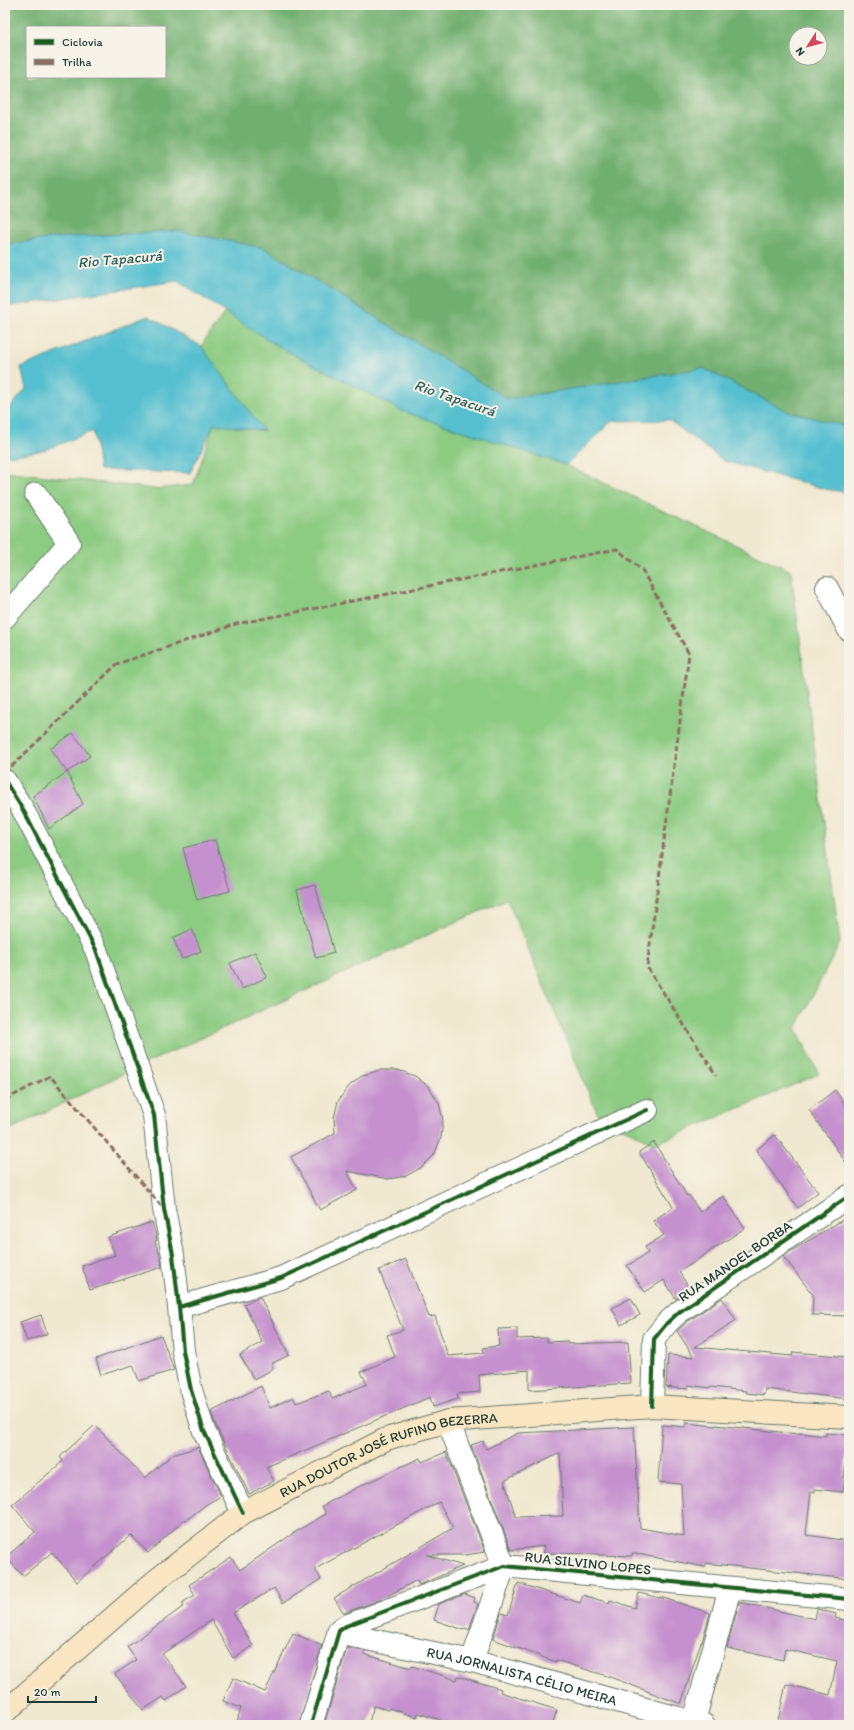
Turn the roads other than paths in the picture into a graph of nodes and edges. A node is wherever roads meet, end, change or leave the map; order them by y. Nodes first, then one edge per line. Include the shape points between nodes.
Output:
1 (36, 494) dead end
2 (827, 588) dead end
3 (5, 617) edge
4 (849, 630) edge
5 (5, 780) edge
6 (647, 1110) dead end
7 (849, 1196) edge
8 (179, 1307) junction
9 (652, 1406) junction
10 (849, 1417) edge
11 (448, 1421) junction
12 (242, 1513) junction
13 (504, 1566) junction
14 (730, 1588) junction
15 (849, 1599) edge
16 (338, 1633) junction
17 (472, 1661) junction
18 (5, 1712) edge
19 (697, 1724) edge
20 (311, 1725) edge

1 - 3 street via 70,544
2 - 4 street
5 - 8 street via 96,950 154,1115 164,1209
6 - 8 street via 281,1278
7 - 9 street, RUA MANOEL BORBA via 679,1312 667,1323 654,1339
8 - 12 street via 183,1351 191,1390 204,1431
9 - 10 main road, RUA DOUTOR JOSÉ RUFINO BEZERRA
9 - 11 main road, RUA DOUTOR JOSÉ RUFINO BEZERRA
11 - 12 main road, RUA DOUTOR JOSÉ RUFINO BEZERRA via 386,1439
11 - 13 street
12 - 18 main road, RUA DOUTOR JOSÉ RUFINO BEZERRA via 154,1582
13 - 14 street, RUA SILVINO LOPES
13 - 16 street, RUA SILVINO LOPES via 346,1626
13 - 17 street
14 - 15 street, RUA SILVINO LOPES
14 - 19 street
16 - 17 street, RUA JORNALISTA CÉLIO MEIRA
16 - 20 street
17 - 19 street, RUA JORNALISTA CÉLIO MEIRA

